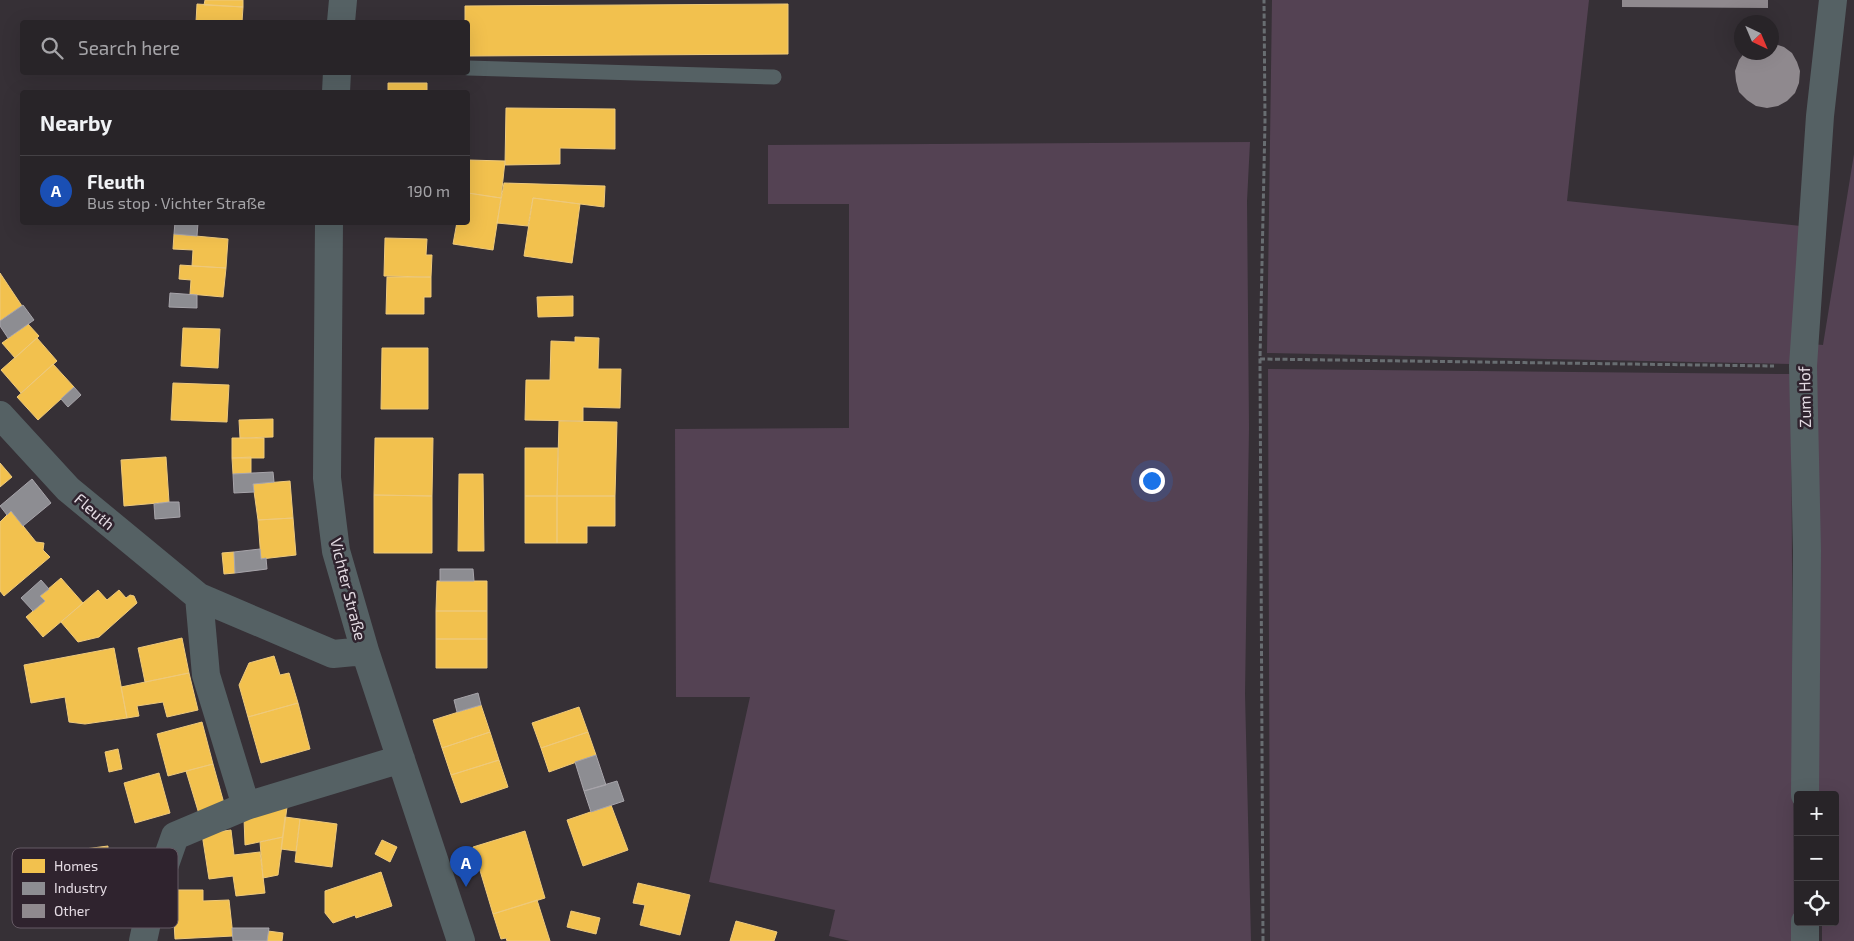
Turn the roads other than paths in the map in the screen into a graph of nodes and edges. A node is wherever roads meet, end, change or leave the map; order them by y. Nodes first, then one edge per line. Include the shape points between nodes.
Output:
1 (343, 0) edge
2 (1833, 0) edge
3 (341, 20) edge
4 (470, 68) edge
5 (337, 75) edge
6 (774, 77) dead end
7 (336, 90) edge
8 (329, 225) edge
9 (0, 415) edge
10 (199, 597) junction
11 (365, 651) junction
12 (401, 759) junction
13 (1805, 791) edge
14 (246, 806) junction
15 (171, 848) edge
16 (1805, 926) edge
17 (146, 928) edge
18 (144, 941) edge
19 (461, 941) edge
20 (1805, 941) edge

1 - 3 street
2 - 13 street, Zum Hof via 1820,116 1802,366 1807,551
4 - 6 lane
5 - 7 street
8 - 11 street, Vichter Straße via 328,478 336,551
9 - 10 street, Fleuth via 68,489
10 - 11 street, Fleuth via 333,654
10 - 14 street via 206,675
11 - 12 street, Vichter Straße
12 - 14 street
12 - 19 street, Vichter Straße
14 - 15 street via 175,836
16 - 20 street
17 - 18 street

